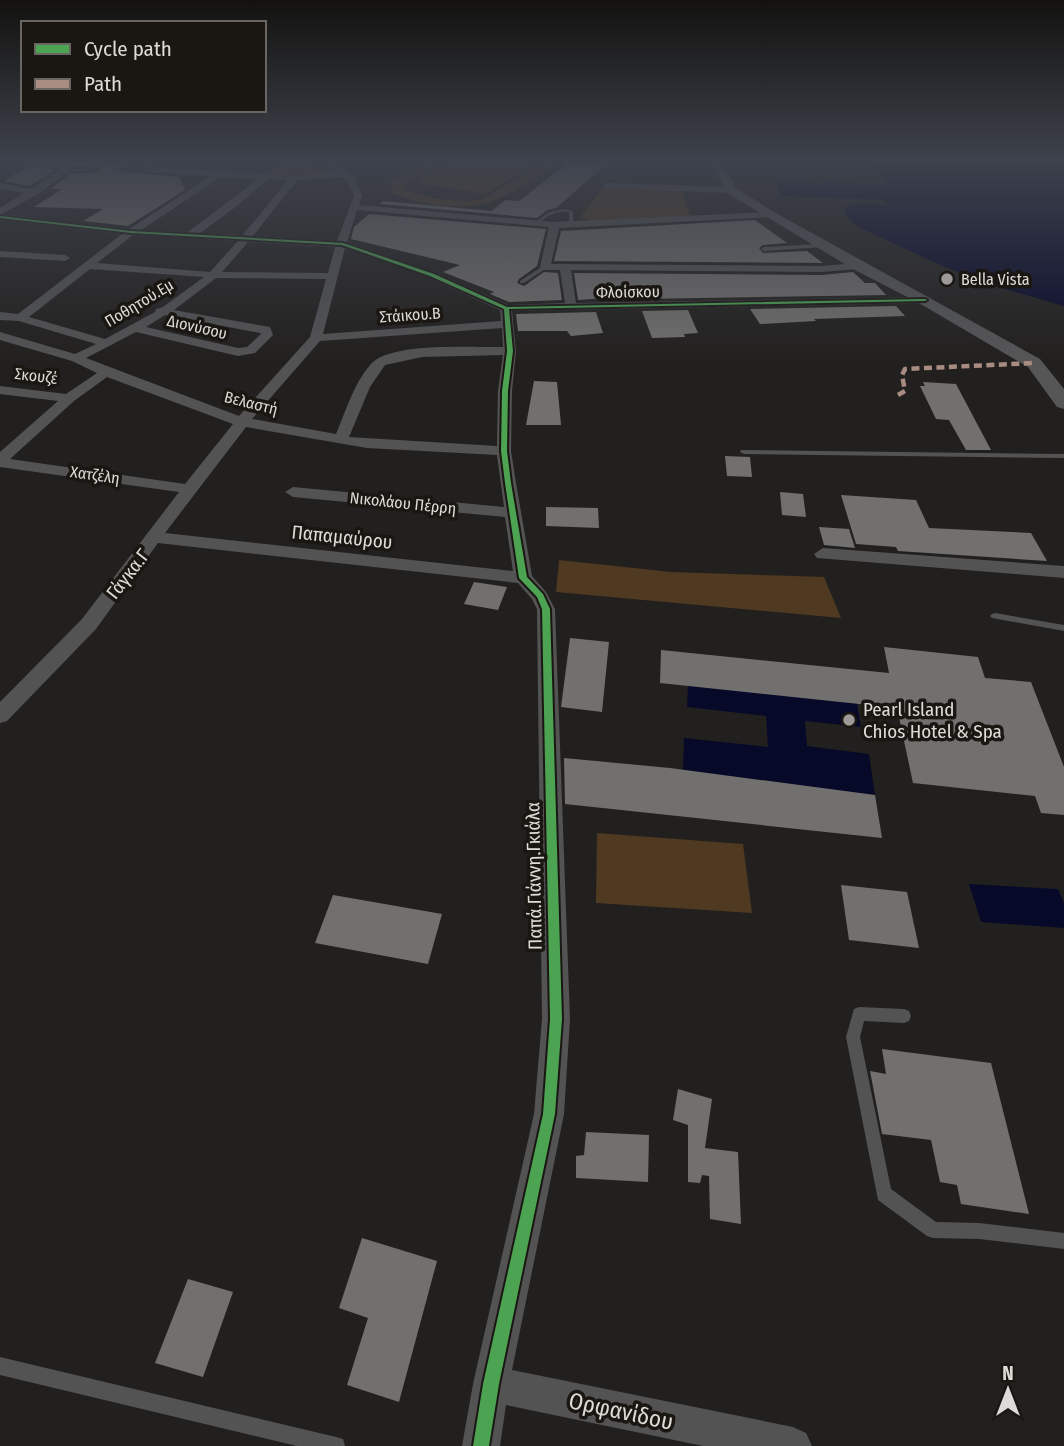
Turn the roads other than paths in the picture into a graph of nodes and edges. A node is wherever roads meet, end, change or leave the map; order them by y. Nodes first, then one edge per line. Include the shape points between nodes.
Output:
1 (104, 228) edge
2 (137, 228) edge
3 (200, 228) edge
4 (252, 228) edge
5 (347, 228) edge
6 (554, 228) edge
7 (791, 228) edge
8 (131, 232) junction
9 (189, 236) junction
10 (244, 239) junction
11 (343, 244) junction
12 (820, 246) junction
13 (764, 249) dead end
14 (2, 256) edge
15 (65, 258) dead end
16 (89, 266) junction
17 (858, 266) junction
18 (545, 267) junction
19 (565, 268) junction
20 (214, 275) junction
21 (333, 276) junction
22 (522, 282) dead end
23 (925, 300) junction
24 (571, 307) junction
25 (506, 308) junction
26 (160, 312) junction
27 (11, 317) edge
28 (507, 324) junction
29 (0, 326) edge
30 (134, 328) junction
31 (0, 336) edge
32 (316, 338) junction
33 (107, 343) junction
34 (510, 351) junction
35 (76, 358) junction
36 (106, 372) junction
37 (0, 390) edge
38 (69, 398) junction
39 (1064, 403) edge
40 (242, 422) junction
41 (341, 439) junction
42 (504, 452) junction
43 (744, 452) dead end
44 (1064, 456) edge
45 (0, 461) edge
46 (189, 489) junction
47 (293, 492) dead end
48 (513, 513) junction
49 (156, 537) junction
50 (823, 554) dead end
51 (1064, 572) edge
52 (523, 578) junction
53 (995, 616) dead end
54 (1064, 628) edge
55 (0, 715) edge
56 (904, 1016) dead end
57 (1064, 1241) edge
58 (0, 1366) edge
59 (491, 1384) junction
60 (336, 1446) edge
61 (481, 1446) edge
62 (793, 1446) edge

1 - 8 street, Φλοίσκου
2 - 8 street
3 - 9 street
4 - 10 street, Ποθητού.Εμ
5 - 11 street
6 - 18 street
7 - 12 main road
8 - 9 street, Φλοίσκου
8 - 16 street
9 - 10 street, Φλοίσκου
10 - 11 street, Φλοίσκου
10 - 20 street, Ποθητού.Εμ
11 - 21 street
11 - 25 street, Φλοίσκου via 432,275
12 - 13 lane
12 - 17 main road
14 - 15 street
16 - 20 street
16 - 27 street
17 - 19 street
17 - 23 main road
18 - 19 street
18 - 22 lane
19 - 24 street
20 - 21 street
20 - 26 street, Ποθητού.Εμ
21 - 32 street
23 - 24 street, Φλοίσκου
23 - 39 main road via 1034,363
24 - 25 street, Φλοίσκου
25 - 28 street, Παπά.Γιάννη.Γκιάλα
26 - 30 street, Ποθητού.Εμ
26 - 30 street, Διονύσου via 266,330 267,335 251,350 238,352
27 - 29 street
27 - 33 street
28 - 32 street, Στάικου.Β
28 - 34 street, Παπά.Γιάννη.Γκιάλα
30 - 33 street, Ποθητού.Εμ
31 - 35 street, Βελαστή
32 - 40 street, Γάγκα.Γ
33 - 35 street, Ποθητού.Εμ
34 - 41 street via 402,355 382,360
34 - 42 street, Παπά.Γιάννη.Γκιάλα
35 - 36 street, Βελαστή
36 - 38 street
36 - 40 street, Βελαστή
37 - 38 street, Σκουζέ
38 - 45 street
40 - 41 street, Βελαστή
40 - 46 street, Γάγκα.Γ
41 - 42 street, Βελαστή
42 - 48 street, Παπά.Γιάννη.Γκιάλα
43 - 44 lane
45 - 46 street, Χατζέλη
46 - 49 street, Γάγκα.Γ
47 - 48 street, Νικολάου Πέρρη
48 - 52 street, Παπά.Γιάννη.Γκιάλα
49 - 52 street, Παπαμαύρου
49 - 55 street, Γάγκα.Γ via 89,624
50 - 51 street
52 - 59 street, Παπά.Γιάννη.Γκιάλα via 546,609 555,1019 549,1114
53 - 54 lane
56 - 57 lane via 859,1014 853,1037 884,1194 933,1230
58 - 60 lane
59 - 61 street, Παπά.Γιάννη.Γκιάλα
59 - 62 street, Ορφανίδου

